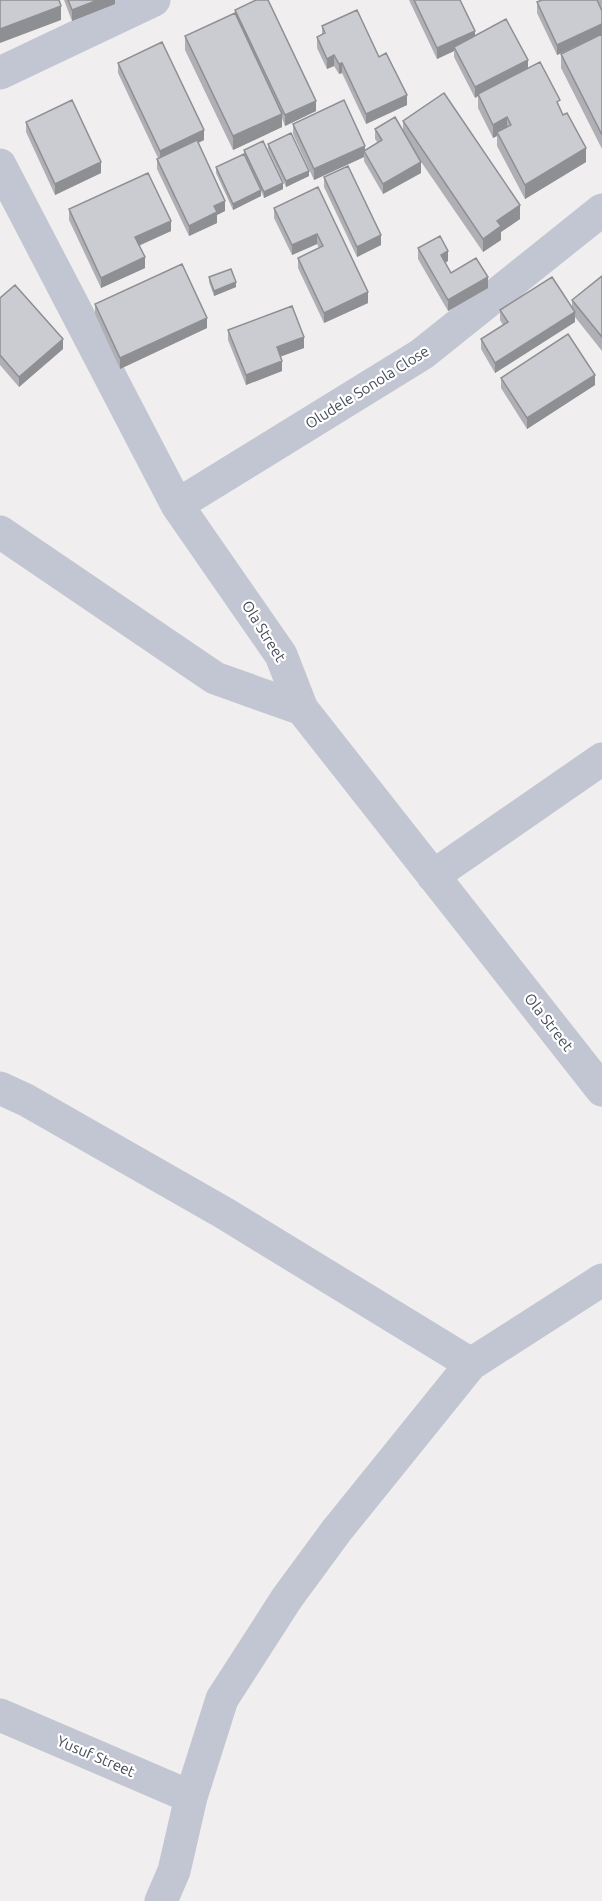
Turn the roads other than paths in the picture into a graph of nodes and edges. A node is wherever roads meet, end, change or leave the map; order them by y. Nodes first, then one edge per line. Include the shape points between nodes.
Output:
1 (154, 0) edge
2 (0, 73) edge
3 (0, 165) edge
4 (602, 210) edge
5 (177, 505) junction
6 (0, 532) edge
7 (302, 709) junction
8 (602, 759) edge
9 (433, 876) junction
10 (0, 1088) edge
11 (602, 1090) edge
12 (602, 1280) edge
13 (471, 1364) junction
14 (0, 1715) edge
15 (191, 1797) junction
16 (161, 1901) edge

1 - 2 street
3 - 5 street, Ola Street
4 - 5 street, Oludele Sonola Close via 422,354
5 - 7 street, Ola Street via 281,655
6 - 7 street via 215,678
7 - 9 street, Ola Street
8 - 9 street
9 - 11 street, Ola Street
10 - 13 street via 224,1213
12 - 13 street
13 - 15 street via 287,1598 222,1699
14 - 15 street, Yusuf Street
15 - 16 street via 174,1871

